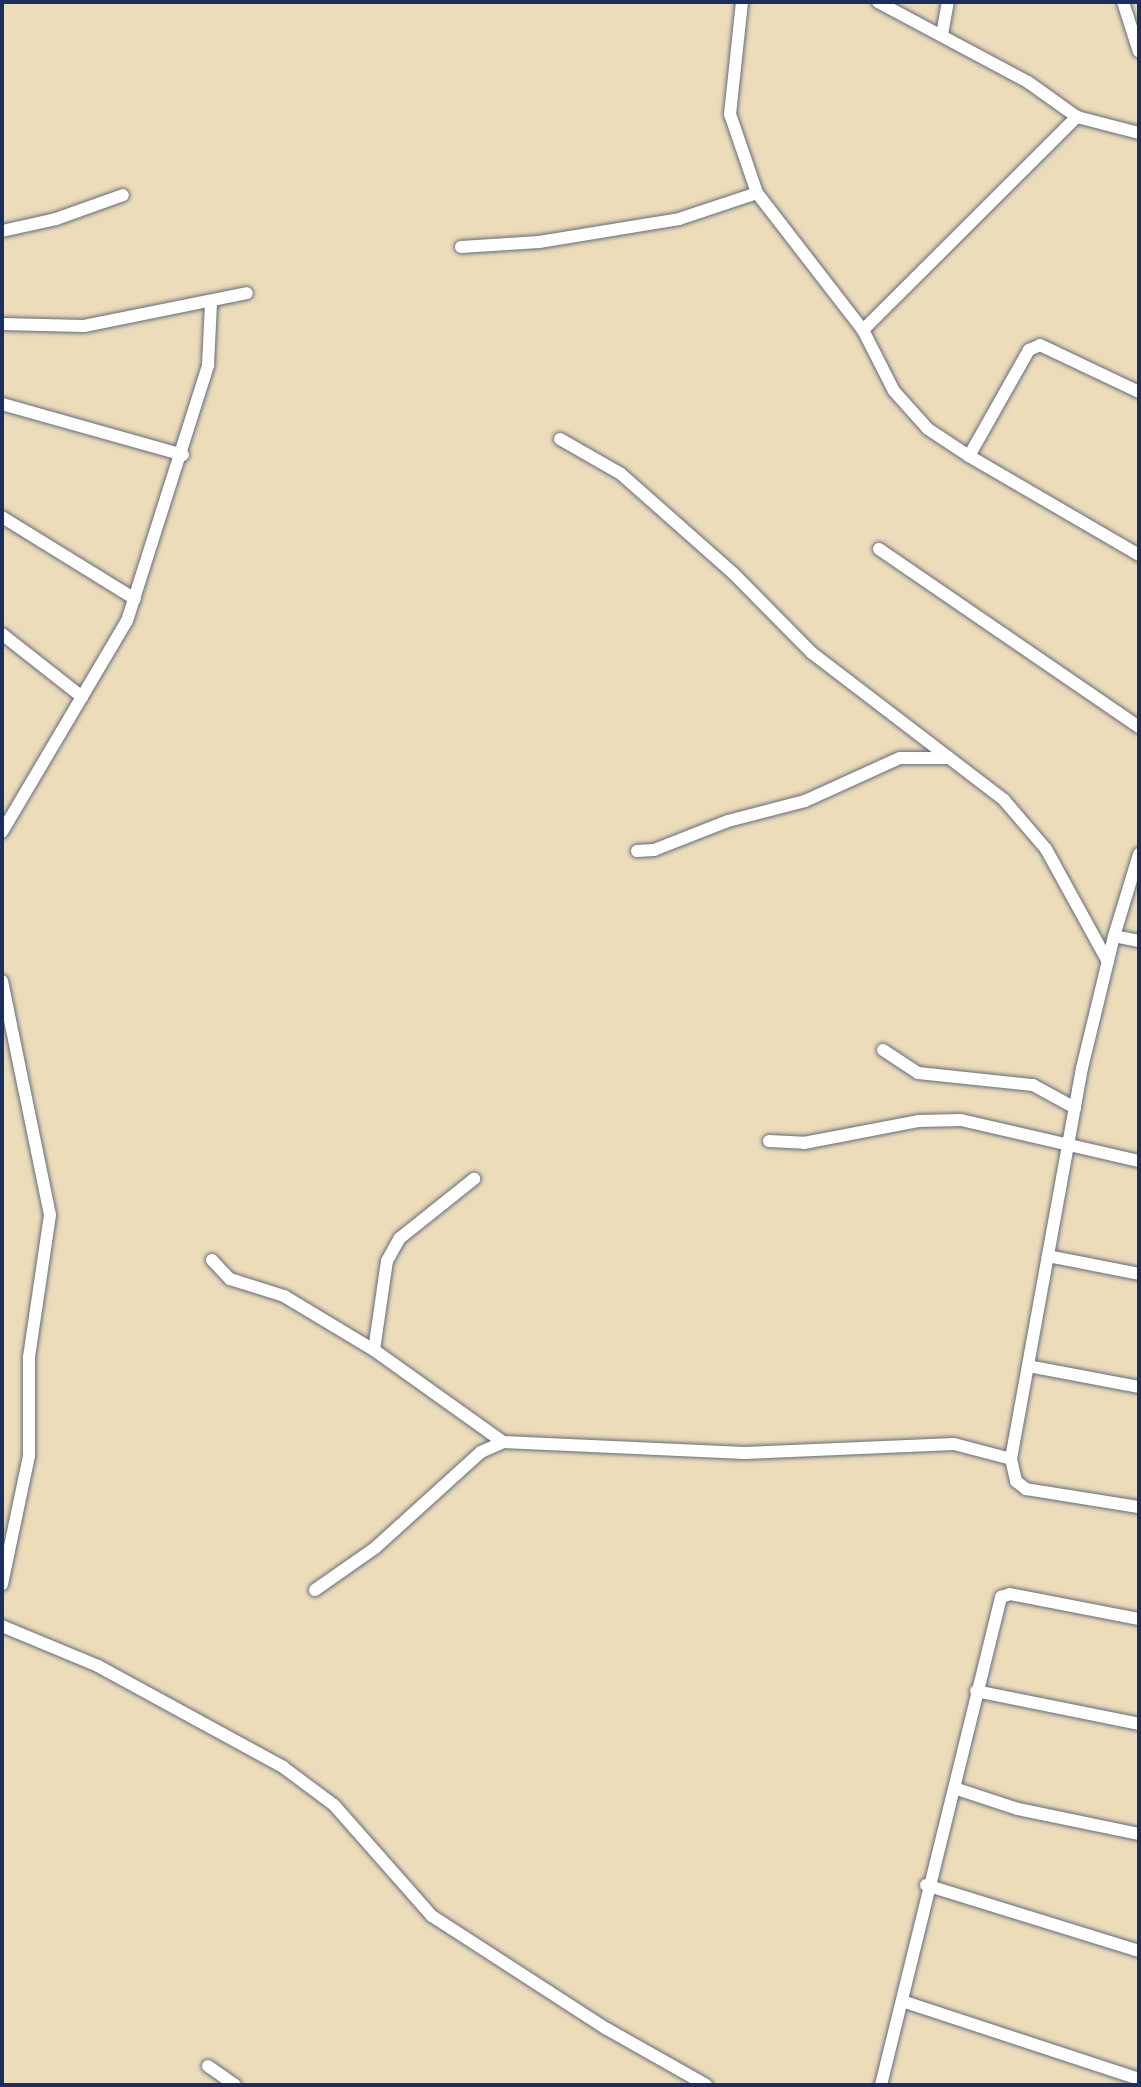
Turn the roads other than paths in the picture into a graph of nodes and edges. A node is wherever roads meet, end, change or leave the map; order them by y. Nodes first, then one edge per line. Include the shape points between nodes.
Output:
1 (742, 2) edge
2 (878, 2) edge
3 (948, 2) edge
4 (1123, 2) edge
5 (942, 35) junction
6 (1139, 52) edge
7 (1077, 117) junction
8 (1139, 133) edge
9 (757, 193) junction
10 (123, 195) dead end
11 (2, 231) edge
12 (461, 247) dead end
13 (247, 293) dead end
14 (211, 303) junction
15 (2, 324) edge
16 (863, 330) junction
17 (1139, 392) edge
18 (2, 404) edge
19 (560, 439) dead end
20 (183, 455) junction
21 (969, 456) junction
22 (2, 517) edge
23 (879, 549) dead end
24 (1139, 555) edge
25 (135, 599) junction
26 (2, 634) edge
27 (82, 697) junction
28 (1139, 727) edge
29 (949, 758) junction
30 (2, 832) edge
31 (637, 851) dead end
32 (1139, 854) edge
33 (1114, 936) junction
34 (1139, 941) edge
35 (1108, 962) junction
36 (2, 981) edge
37 (883, 1050) dead end
38 (1075, 1108) junction
39 (769, 1141) dead end
40 (1068, 1148) junction
41 (1139, 1161) edge
42 (474, 1179) dead end
43 (1048, 1256) junction
44 (212, 1260) dead end
45 (1139, 1274) edge
46 (374, 1350) junction
47 (1028, 1366) junction
48 (1139, 1387) edge
49 (503, 1442) junction
50 (1011, 1459) junction
51 (1139, 1507) edge
52 (2, 1584) edge
53 (315, 1590) dead end
54 (1139, 1619) edge
55 (2, 1626) edge
56 (976, 1691) junction
57 (1139, 1724) edge
58 (957, 1789) junction
59 (1139, 1834) edge
60 (926, 1885) junction
61 (1139, 1951) edge
62 (902, 2001) junction
63 (208, 2066) dead end
64 (1139, 2079) edge
65 (235, 2085) edge
66 (706, 2085) edge
67 (881, 2085) edge

1 - 9 street via 730,114
2 - 5 street
3 - 5 street
4 - 6 street
5 - 7 street via 1028,82
7 - 8 street
7 - 16 street
9 - 12 street via 679,219 539,242
9 - 16 street
10 - 11 street
13 - 14 street
14 - 15 street via 84,326
14 - 20 street via 208,365
16 - 21 street via 894,391 928,429
17 - 21 street via 1040,345 1029,350
18 - 20 street
19 - 29 street via 601,459 633,484 812,653
20 - 25 street
21 - 24 street
22 - 25 street
23 - 28 street
25 - 27 street
26 - 27 street
27 - 30 street
29 - 31 street via 900,758 805,801
29 - 35 street via 1004,800 1046,849
32 - 33 street
33 - 34 street
33 - 35 street
35 - 38 street
36 - 52 street via 50,1215 29,1357 29,1456
37 - 38 street via 918,1073 1033,1085
38 - 40 street
39 - 40 street via 804,1143 918,1121 961,1120
40 - 41 street
40 - 43 street
42 - 46 street via 400,1238 387,1261
43 - 45 street
43 - 47 street
44 - 46 street via 230,1279 284,1296
46 - 49 street
47 - 48 street
47 - 50 street
49 - 50 street via 730,1453 954,1444
49 - 53 street via 481,1452 375,1548
50 - 51 street via 1016,1481 1026,1489
54 - 56 street via 1010,1594 1001,1597
55 - 66 street via 98,1666 283,1767 334,1805 432,1916
56 - 57 street
56 - 58 street
58 - 59 street via 1018,1809
58 - 60 street
60 - 61 street
60 - 62 street
62 - 64 street
62 - 67 street
63 - 65 street

